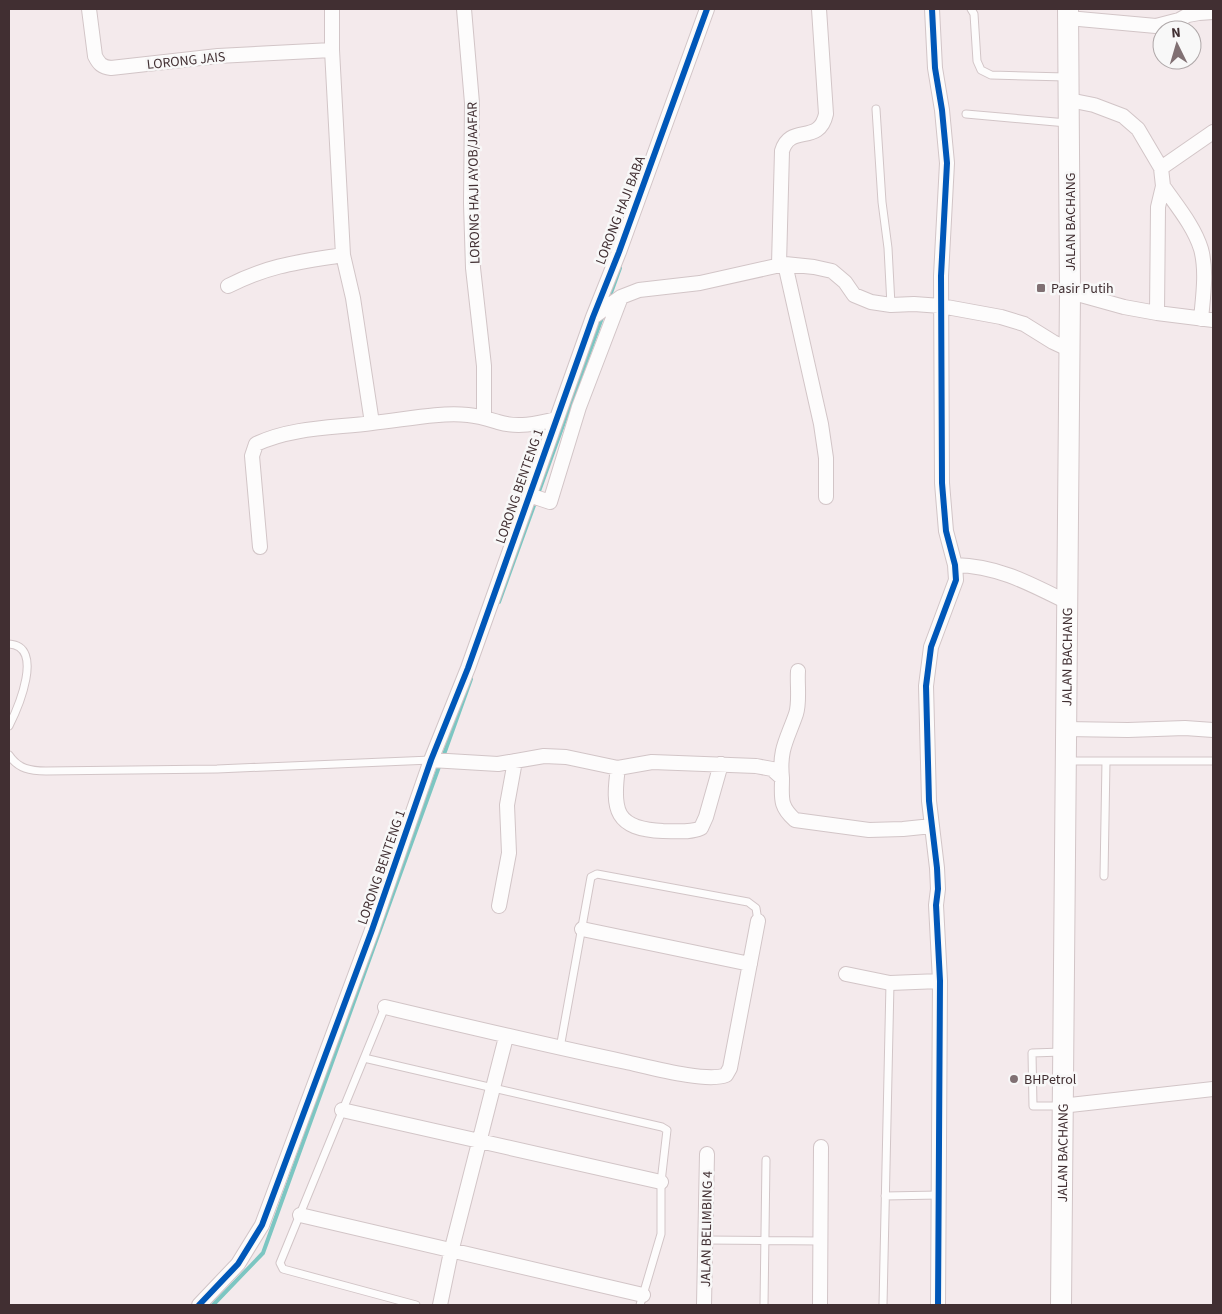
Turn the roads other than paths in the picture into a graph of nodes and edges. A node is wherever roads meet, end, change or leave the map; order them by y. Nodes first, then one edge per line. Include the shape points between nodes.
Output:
1 (89, 9) edge
2 (332, 9) edge
3 (464, 9) edge
4 (707, 9) edge
5 (819, 9) edge
6 (932, 9) edge
7 (971, 9) edge
8 (1213, 12) edge
9 (1068, 13) edge
10 (332, 50) junction
11 (1069, 77) junction
12 (1070, 100) junction
13 (876, 109) dead end
14 (966, 114) dead end
15 (1070, 123) junction
16 (1213, 132) edge
17 (1161, 168) junction
18 (1163, 186) junction
19 (343, 255) junction
20 (782, 264) junction
21 (228, 286) dead end
22 (1070, 292) junction
23 (619, 298) junction
24 (891, 305) junction
25 (941, 306) junction
26 (1157, 313) junction
27 (596, 314) junction
28 (1207, 320) edge
29 (1068, 348) junction
30 (484, 417) junction
31 (556, 419) junction
32 (372, 423) junction
33 (534, 497) junction
34 (826, 497) dead end
35 (260, 547) dead end
36 (955, 565) junction
37 (1067, 602) junction
38 (9, 644) edge
39 (798, 671) dead end
40 (9, 726) edge
41 (1065, 728) junction
42 (1213, 730) edge
43 (9, 755) edge
44 (434, 760) junction
45 (515, 761) junction
46 (1106, 761) junction
47 (1213, 761) edge
48 (1065, 762) junction
49 (721, 764) junction
50 (618, 768) junction
51 (782, 778) junction
52 (932, 826) junction
53 (1104, 876) dead end
54 (499, 906) dead end
55 (758, 921) joint
56 (582, 929) junction
57 (750, 964) junction
58 (846, 974) dead end
59 (940, 981) junction
60 (890, 983) junction
61 (385, 1007) joint
62 (506, 1037) junction
63 (560, 1048) junction
64 (1062, 1052) junction
65 (364, 1058) junction
66 (493, 1088) junction
67 (1213, 1089) edge
68 (1061, 1106) junction
69 (342, 1110) junction
70 (479, 1141) junction
71 (821, 1147) dead end
72 (708, 1154) dead end
73 (766, 1160) dead end
74 (661, 1182) junction
75 (939, 1194) junction
76 (886, 1196) junction
77 (300, 1215) junction
78 (706, 1240) junction
79 (765, 1240) junction
80 (820, 1241) junction
81 (451, 1250) junction
82 (642, 1300) edge
83 (199, 1305) edge
84 (416, 1305) edge
85 (440, 1305) edge
86 (704, 1305) edge
87 (764, 1305) edge
88 (820, 1305) edge
89 (883, 1305) edge
90 (938, 1305) edge
91 (1060, 1305) edge

1 - 10 street, LORONG JAIS via 95,56 103,67
2 - 10 street
3 - 30 street, LORONG HAJI AYOB/JAAFAR via 472,103 471,203 484,366
4 - 27 street, LORONG HAJI BABA
5 - 20 street via 826,114 818,130 794,136 782,151 779,210
6 - 25 street via 935,68 947,163
7 - 11 lane via 977,62 982,70 991,75
8 - 9 street via 1188,15 1156,26
9 - 11 street, JALAN BACHANG
10 - 19 street
11 - 12 street, JALAN BACHANG
12 - 15 street, JALAN BACHANG
12 - 17 street via 1123,116 1138,128
13 - 24 lane
14 - 15 lane
15 - 22 street, JALAN BACHANG
16 - 17 street
17 - 18 street
18 - 26 street via 1158,207
18 - 28 street via 1196,236 1201,250
19 - 21 street via 266,269
19 - 32 street via 353,298
20 - 23 street via 700,283 639,290
20 - 24 street via 832,271 854,295
20 - 34 street via 821,424 826,458
22 - 26 street
22 - 29 street, JALAN BACHANG
23 - 27 street
23 - 33 street via 579,407 550,502
24 - 25 street
25 - 29 street via 1009,319
25 - 36 street via 942,483 946,531
26 - 28 street
27 - 31 street, LORONG HAJI BABA
29 - 37 street, JALAN BACHANG
30 - 31 street via 515,425
30 - 32 street via 454,415
31 - 33 street, LORONG BENTENG 1
32 - 35 street via 301,431 256,444 252,456
33 - 44 street, LORONG BENTENG 1
36 - 37 street via 972,565 1016,576
36 - 52 street via 956,580 931,647 926,686 927,768
37 - 41 street, JALAN BACHANG
38 - 40 lane via 20,647 26,654 27,672
39 - 51 street via 796,714 782,751
41 - 42 street
41 - 48 street, JALAN BACHANG
43 - 44 lane via 30,771 217,769
44 - 45 street via 498,764
44 - 83 street, LORONG BENTENG 1 via 262,1225 238,1264
45 - 50 street via 544,756 566,757
45 - 54 street via 508,805 509,853
46 - 47 lane
46 - 48 lane
46 - 53 lane
48 - 64 street, JALAN BACHANG
49 - 50 street via 652,762
49 - 50 street via 706,817 701,828 695,831 648,830 633,827 625,821 616,808
49 - 51 street via 772,769
51 - 52 street via 785,812 794,820 868,830
52 - 59 street via 937,868
55 - 56 lane via 756,908 748,902 597,874 591,876
55 - 57 street
56 - 57 street
56 - 63 lane
57 - 63 street via 730,1068 718,1079
58 - 60 street
59 - 60 street
59 - 75 street
60 - 76 lane
61 - 62 street
61 - 65 lane
62 - 63 street
62 - 66 street
64 - 68 street, JALAN BACHANG
64 - 68 lane via 1032,1053 1033,1106
65 - 66 lane
65 - 69 lane
66 - 70 street
66 - 74 lane via 662,1127 667,1130
67 - 68 street
68 - 91 street, JALAN BACHANG
69 - 70 street
69 - 77 lane
70 - 74 street
70 - 81 street
71 - 80 street
72 - 78 street, JALAN BELIMBING 4
73 - 79 lane
74 - 82 lane via 662,1234
75 - 76 lane
75 - 90 street
76 - 89 lane
77 - 81 street
77 - 84 lane via 280,1263 282,1269
78 - 79 lane
78 - 86 street, JALAN BELIMBING 4
79 - 80 lane
79 - 87 lane
80 - 88 street
81 - 82 street
81 - 85 street

